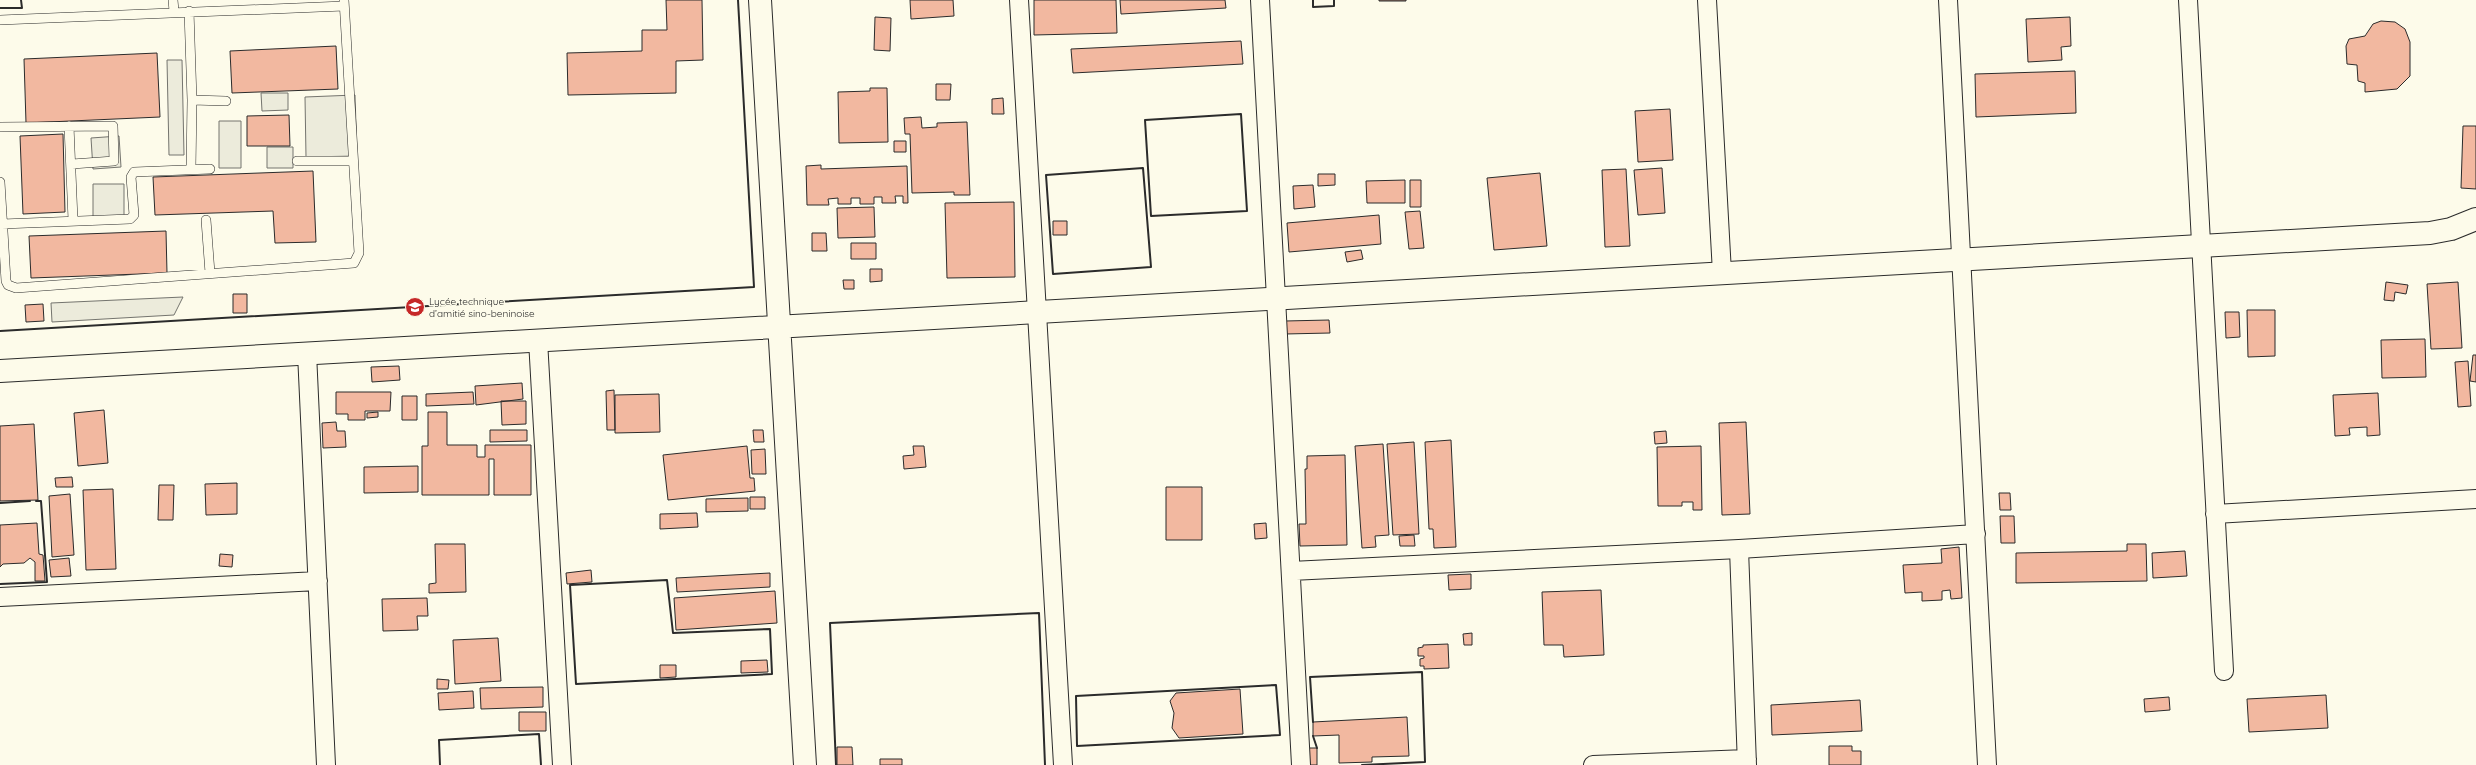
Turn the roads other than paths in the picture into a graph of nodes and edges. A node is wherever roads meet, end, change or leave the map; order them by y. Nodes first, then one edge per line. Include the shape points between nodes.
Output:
1 (173, 0) edge
2 (760, 0) edge
3 (1019, 0) edge
4 (1260, 0) edge
5 (1707, 0) edge
6 (1948, 0) edge
7 (2188, 0) edge
8 (344, 3) edge
9 (174, 11) junction
10 (189, 11) junction
11 (0, 20) edge
12 (192, 100) junction
13 (226, 101) dead end
14 (69, 126) junction
15 (0, 127) edge
16 (297, 161) dead end
17 (352, 161) junction
18 (72, 164) junction
19 (191, 169) junction
20 (210, 169) dead end
21 (0, 182) edge
22 (2476, 219) edge
23 (73, 220) junction
24 (206, 220) dead end
25 (2, 224) junction
26 (2201, 245) junction
27 (1961, 259) junction
28 (210, 273) junction
29 (1722, 273) junction
30 (1276, 298) junction
31 (1036, 312) junction
32 (780, 326) junction
33 (538, 340) junction
34 (307, 353) junction
35 (0, 371) edge
36 (2476, 499) edge
37 (2215, 514) junction
38 (1976, 534) junction
39 (1739, 549) junction
40 (1291, 570) junction
41 (318, 581) junction
42 (0, 597) edge
43 (2224, 671) dead end
44 (1747, 762) edge
45 (326, 765) edge
46 (562, 765) edge
47 (805, 765) edge
48 (1062, 765) edge
49 (1301, 765) edge
50 (1593, 765) edge
51 (1988, 765) edge

1 - 9 lane
2 - 32 street
3 - 31 street
4 - 30 street
5 - 29 street
6 - 27 street
7 - 26 street
8 - 10 lane
8 - 17 lane
9 - 10 lane
9 - 11 lane
10 - 12 lane
12 - 13 lane
12 - 19 lane
14 - 15 lane
14 - 18 lane
14 - 18 lane via 114,127 114,161
16 - 17 lane
17 - 28 lane via 359,253 357,262
18 - 23 lane
19 - 20 lane
19 - 23 lane via 134,172 134,215 130,219
21 - 25 lane
22 - 26 street via 2451,229 2430,233
23 - 25 lane
24 - 28 lane
25 - 28 lane via 6,281 16,288
26 - 27 street
26 - 37 street
27 - 29 street
27 - 38 street
29 - 30 street
30 - 31 street
30 - 40 street
31 - 32 street
31 - 48 street
32 - 33 street
32 - 47 street
33 - 34 street
33 - 46 street
34 - 35 street
34 - 41 street
36 - 37 street
37 - 43 street
38 - 39 street
38 - 51 street
39 - 40 street
39 - 44 street
40 - 49 street
41 - 42 street
41 - 45 street
44 - 50 street

